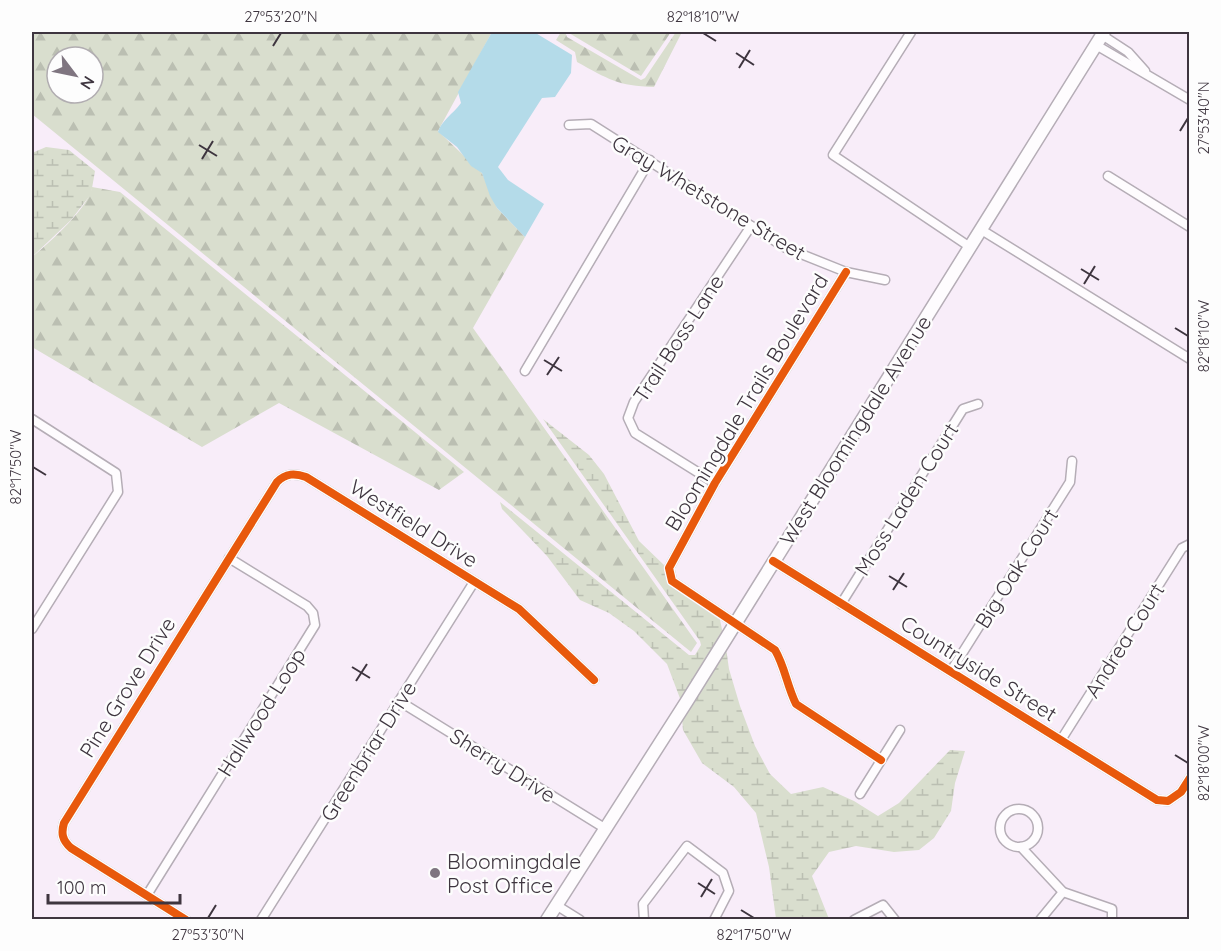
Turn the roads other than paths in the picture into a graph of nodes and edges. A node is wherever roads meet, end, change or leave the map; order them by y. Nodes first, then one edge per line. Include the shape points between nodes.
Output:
1 (911, 32) edge
2 (1101, 37) edge
3 (1190, 100) edge
4 (569, 124) dead end
5 (650, 160) junction
6 (1108, 176) dead end
7 (751, 226) junction
8 (1190, 227) edge
9 (980, 229) junction
10 (970, 247) junction
11 (846, 272) junction
12 (885, 280) dead end
13 (1190, 359) edge
14 (525, 371) dead end
15 (978, 404) dead end
16 (32, 421) edge
17 (1072, 461) dead end
18 (715, 483) junction
19 (1190, 544) edge
20 (230, 558) junction
21 (773, 561) junction
22 (474, 582) junction
23 (842, 604) junction
24 (735, 625) junction
25 (32, 629) edge
26 (951, 671) junction
27 (594, 680) dead end
28 (399, 701) junction
29 (900, 730) dead end
30 (1061, 740) junction
31 (881, 760) junction
32 (1190, 778) edge
33 (860, 794) dead end
34 (606, 829) junction
35 (1021, 847) junction
36 (1063, 892) junction
37 (147, 895) junction
38 (556, 905) junction
39 (186, 920) edge
40 (261, 920) edge
41 (547, 920) edge
42 (580, 920) edge
43 (644, 920) edge
44 (714, 920) edge
45 (854, 920) edge
46 (895, 920) edge
47 (1040, 920) edge
48 (1112, 920) edge

1 - 10 street via 833,155
2 - 3 street via 1139,72
2 - 9 main road, West Bloomingdale Avenue
4 - 5 street, Gray Whetstone Street via 591,124
5 - 7 street, Gray Whetstone Street
5 - 14 street
6 - 8 street
7 - 11 street, Gray Whetstone Street via 786,248
7 - 18 street, Trail Boss Lane via 634,402 628,418 635,433
9 - 10 main road, West Bloomingdale Avenue
9 - 13 street
10 - 21 main road, West Bloomingdale Avenue
11 - 12 street, Gray Whetstone Street
11 - 18 street, Bloomingdale Trails Boulevard
15 - 23 street, Moss Laden Court via 963,409
16 - 25 street via 116,473 118,492
17 - 26 street, Big Oak Court via 1070,482
18 - 24 street, Bloomingdale Trails Boulevard via 669,568 672,581
19 - 30 street, Andrea Court via 1182,548
20 - 22 street, Westfield Drive via 277,482 296,474
20 - 37 street, Hallwood Loop via 307,606 315,625
20 - 37 street, Pine Grove Drive via 64,823 62,837 70,848
21 - 23 street, Countryside Street
21 - 24 main road, West Bloomingdale Avenue
22 - 27 street, Westfield Drive via 519,609
22 - 28 street, Greenbriar Drive
23 - 26 street, Countryside Street
24 - 31 street, Bloomingdale Trails Boulevard via 775,650 796,704
24 - 34 main road, West Bloomingdale Avenue
26 - 30 street, Countryside Street
28 - 34 street, Sherry Drive
28 - 40 street, Greenbriar Drive
29 - 31 street
30 - 32 street, Countryside Street via 1157,800 1168,801 1181,792
31 - 33 street
34 - 38 main road, West Bloomingdale Avenue
35 - 35 street via 1036,837 1038,825 1028,811 1016,810 1005,816 1001,827 1009,843
35 - 36 street
36 - 47 street
36 - 48 street via 1112,909
37 - 39 street
38 - 41 main road, West Bloomingdale Avenue
38 - 42 street
43 - 44 street via 643,904 687,846 723,873 729,891
45 - 46 street via 883,905

